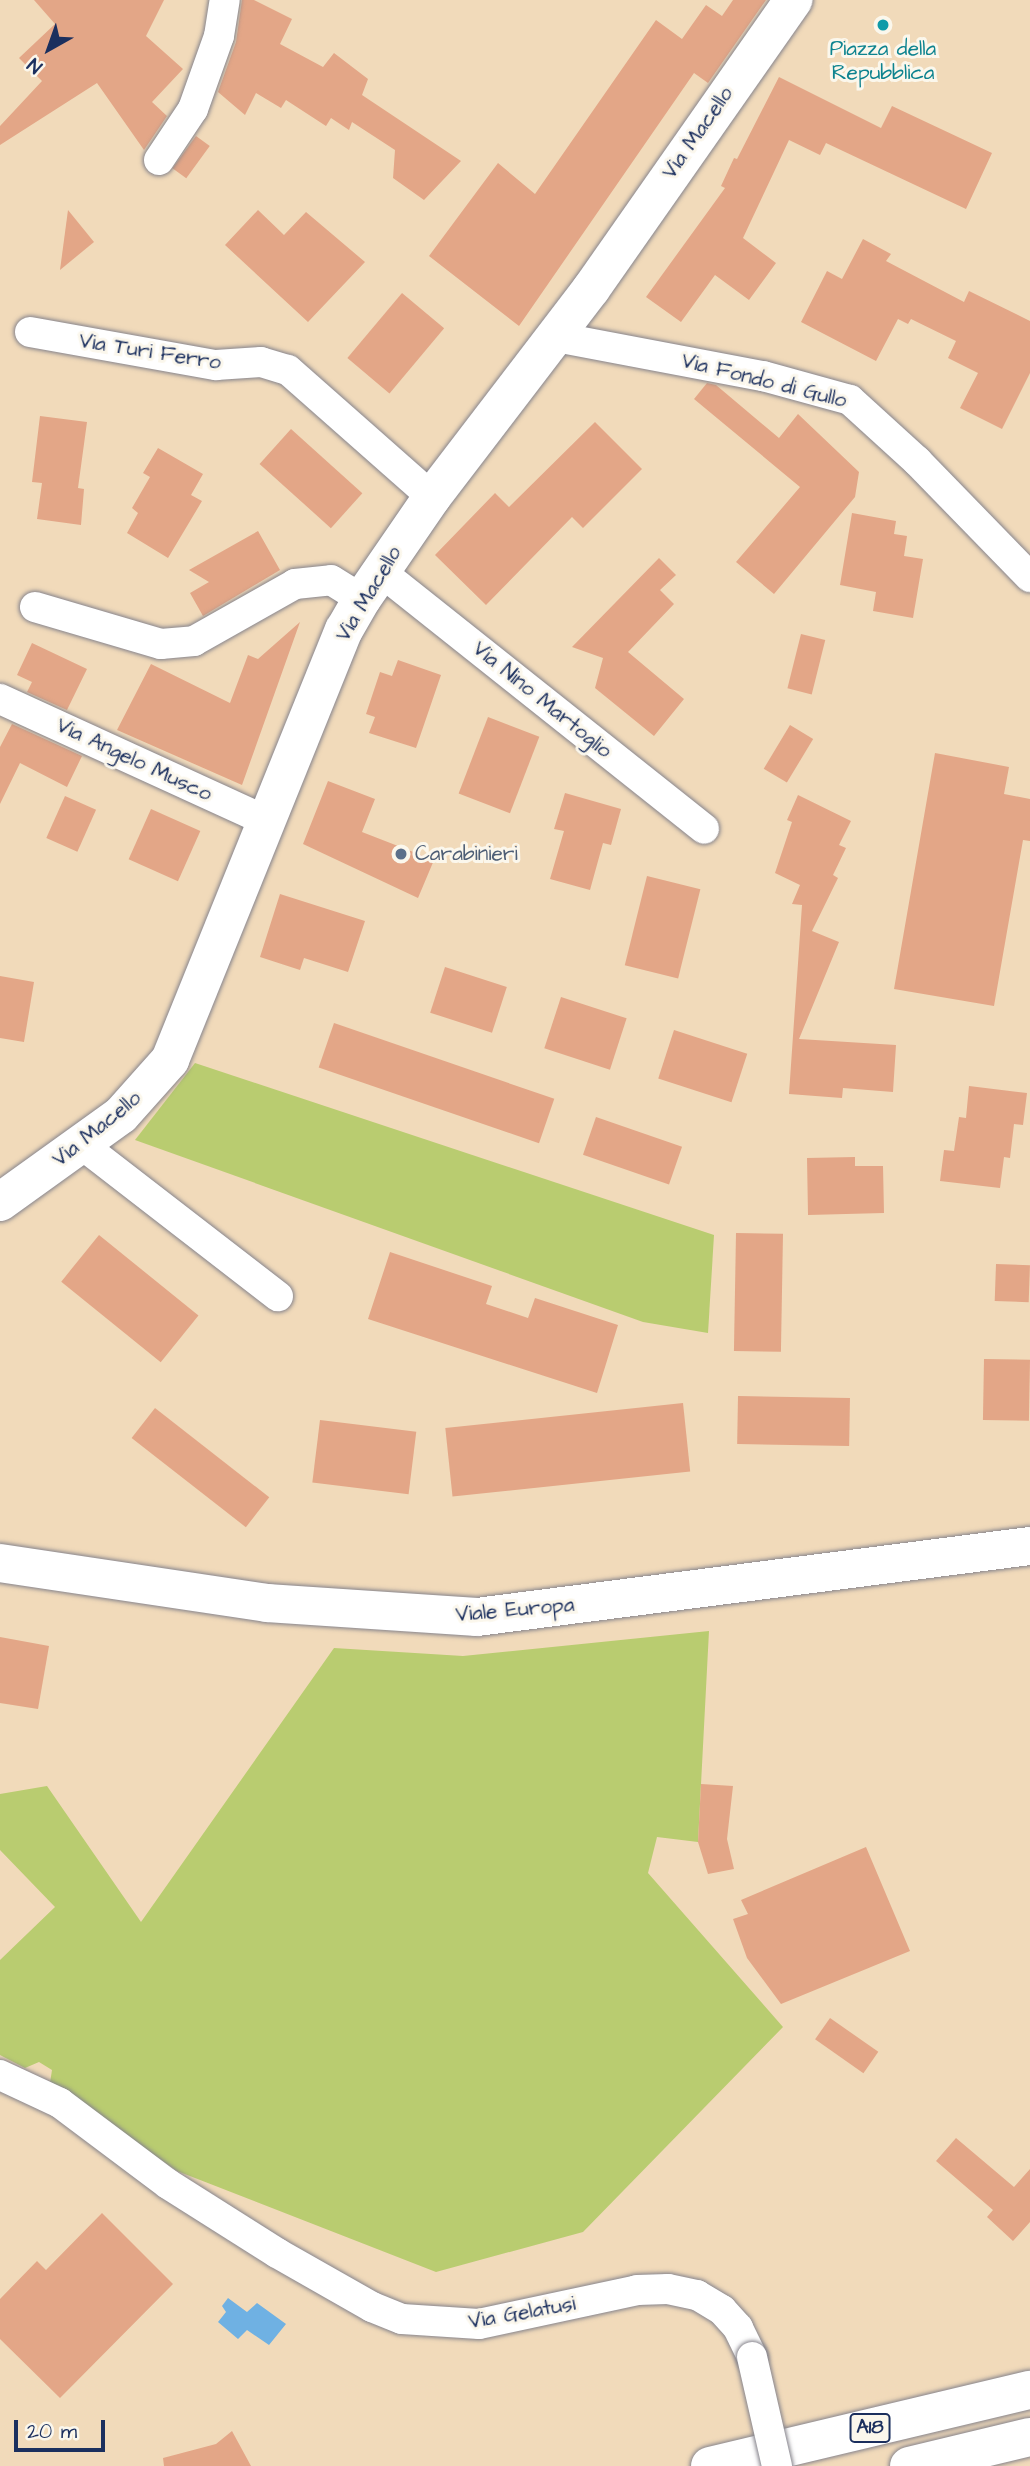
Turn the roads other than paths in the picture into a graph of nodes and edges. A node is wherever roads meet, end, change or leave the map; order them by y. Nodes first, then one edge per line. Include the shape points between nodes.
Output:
1 (225, 0) edge
2 (793, 0) edge
3 (159, 160) dead end
4 (30, 332) dead end
5 (556, 337) junction
6 (432, 498) junction
7 (1030, 577) edge
8 (371, 585) junction
9 (35, 607) dead end
10 (0, 699) edge
11 (269, 822) junction
12 (704, 829) dead end
13 (81, 1144) junction
14 (0, 1202) edge
15 (278, 1296) dead end
16 (1030, 1546) edge
17 (0, 1563) edge
18 (0, 2075) edge
19 (1030, 2390) edge
20 (1030, 2413) edge
21 (1030, 2437) edge
22 (710, 2466) edge
23 (777, 2466) edge
24 (806, 2466) edge
25 (909, 2466) edge

1 - 3 street via 219,36 193,109
2 - 5 main road, Via Macello
4 - 6 street, Via Turi Ferro via 216,365 261,362 288,370
5 - 6 main road, Via Macello
5 - 7 street, Via Fondo di Gullo via 763,376 850,400
6 - 8 main road, Via Macello
8 - 9 street, Via Nino Martoglio via 331,580 295,584 194,641 161,644
8 - 11 main road, Via Macello via 344,630
8 - 12 street, Via Nino Martoglio
10 - 11 street, Via Angelo Musco
11 - 13 main road, Via Macello via 170,1060 121,1115
13 - 14 main road, Via Macello
13 - 15 street
16 - 17 main road, Viale Europa via 477,1617 267,1603
18 - 23 street, Via Gelatusi, bridge via 60,2103 167,2184 277,2253 402,2319 439,2324 512,2319 637,2290 697,2295 722,2310 738,2328 752,2357
19 - 22 main road, A18
20 - 24 main road
21 - 25 main road, A18

